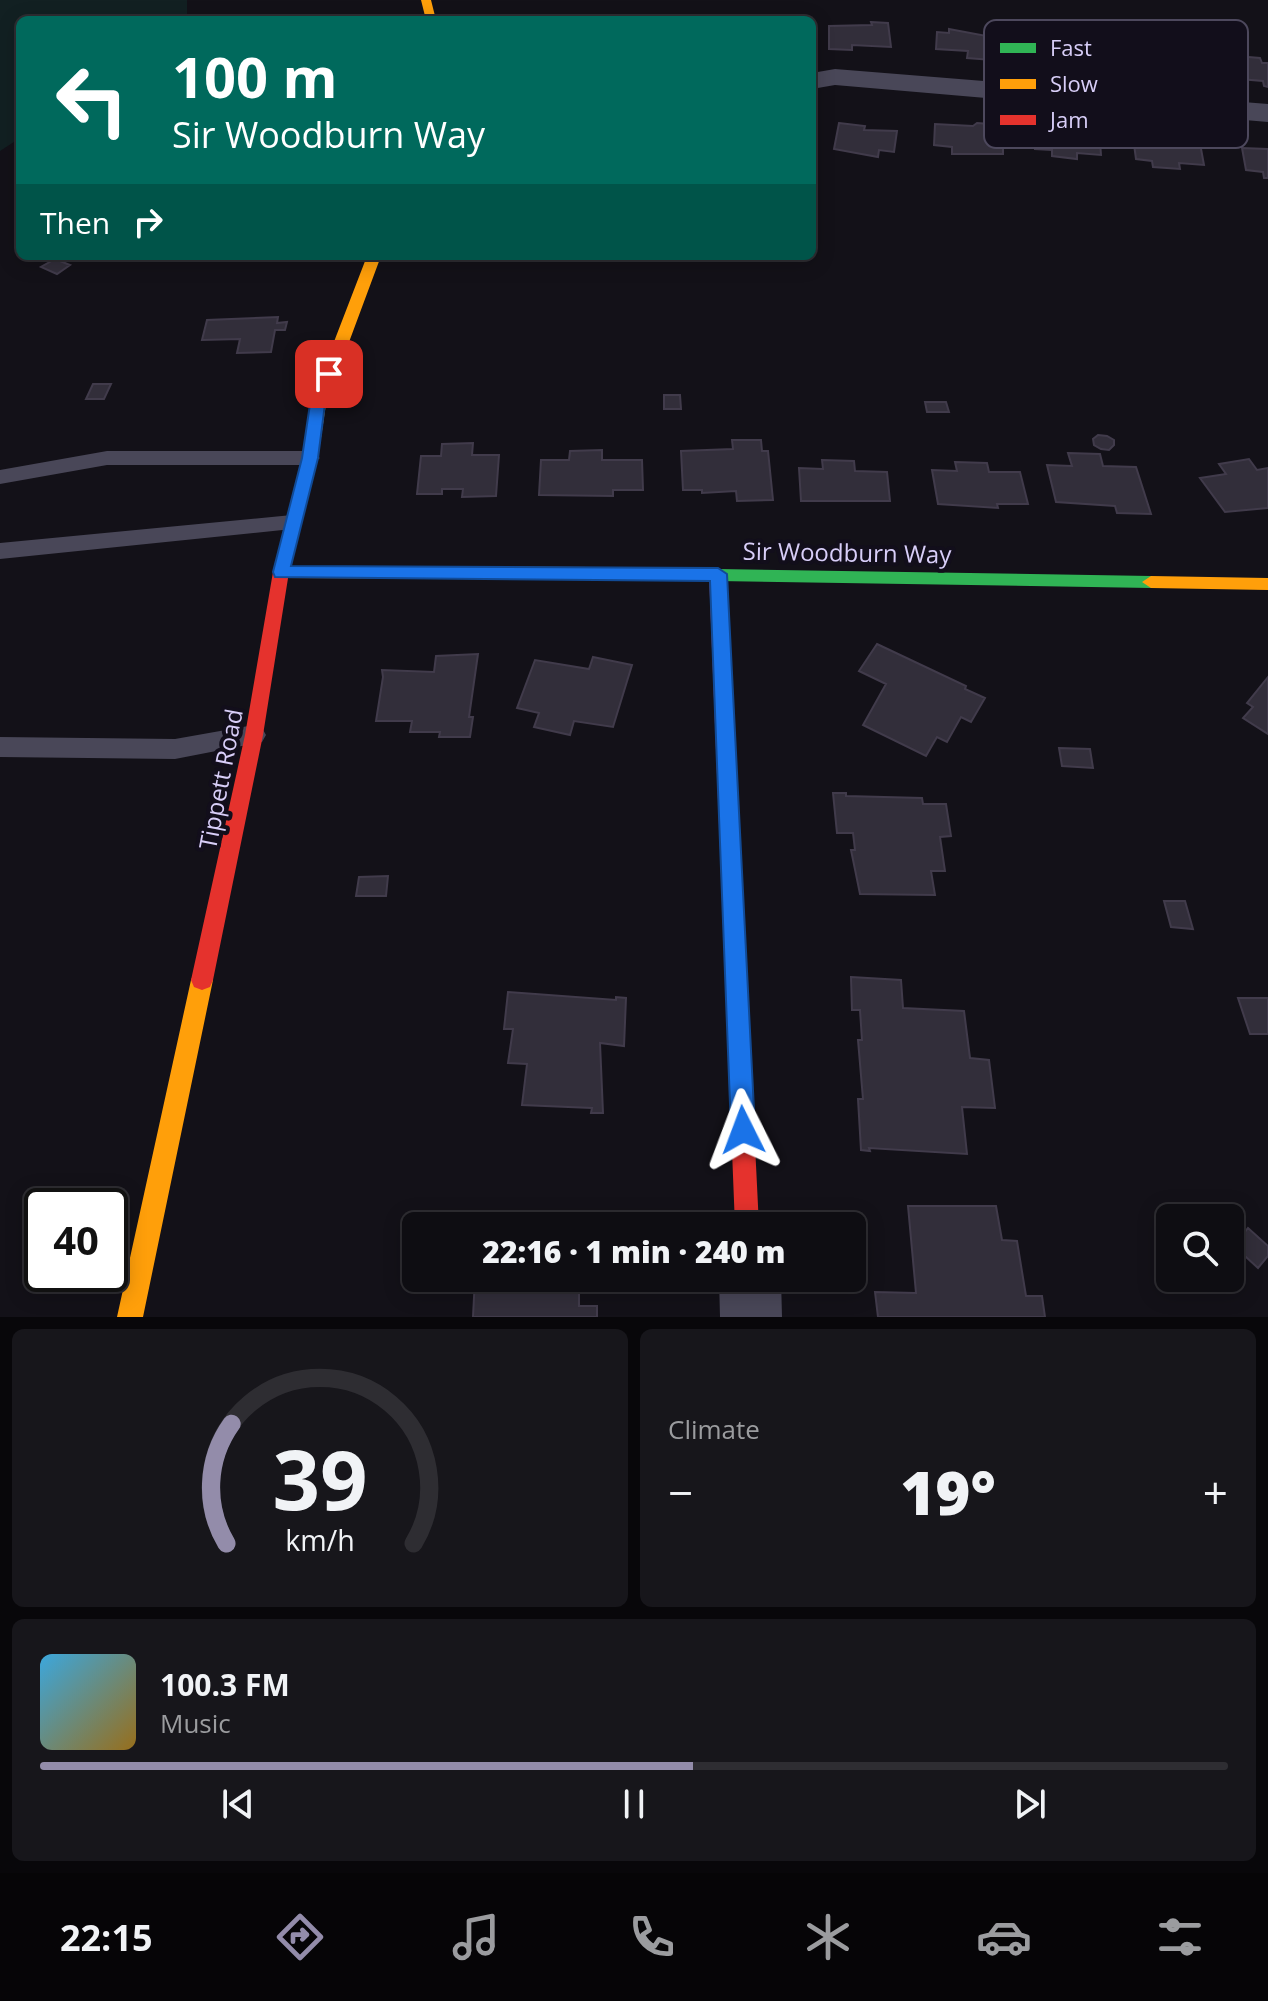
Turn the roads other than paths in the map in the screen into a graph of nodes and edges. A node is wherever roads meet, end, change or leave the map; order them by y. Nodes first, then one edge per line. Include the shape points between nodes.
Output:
1 (816, 80) edge
2 (984, 89) edge
3 (1248, 111) edge
4 (1268, 113) edge
5 (372, 260) edge
6 (310, 458) junction
7 (0, 477) edge
8 (292, 522) junction
9 (0, 551) edge
10 (281, 572) junction
11 (718, 574) junction
12 (1268, 584) edge
13 (254, 735) junction
14 (0, 747) edge
15 (746, 1212) edge
16 (750, 1292) edge
17 (130, 1317) edge
18 (751, 1317) edge

1 - 2 street via 835,77
3 - 4 street
5 - 6 street, Tippett Road via 318,404
6 - 7 lane via 107,458
6 - 8 street, Tippett Road
8 - 9 lane
8 - 10 street, Tippett Road
10 - 11 street, Sir Woodburn Way
10 - 13 street, Tippett Road
11 - 12 street, Sir Woodburn Way
11 - 15 street
13 - 14 lane via 175,749
13 - 17 street, Tippett Road
16 - 18 street

